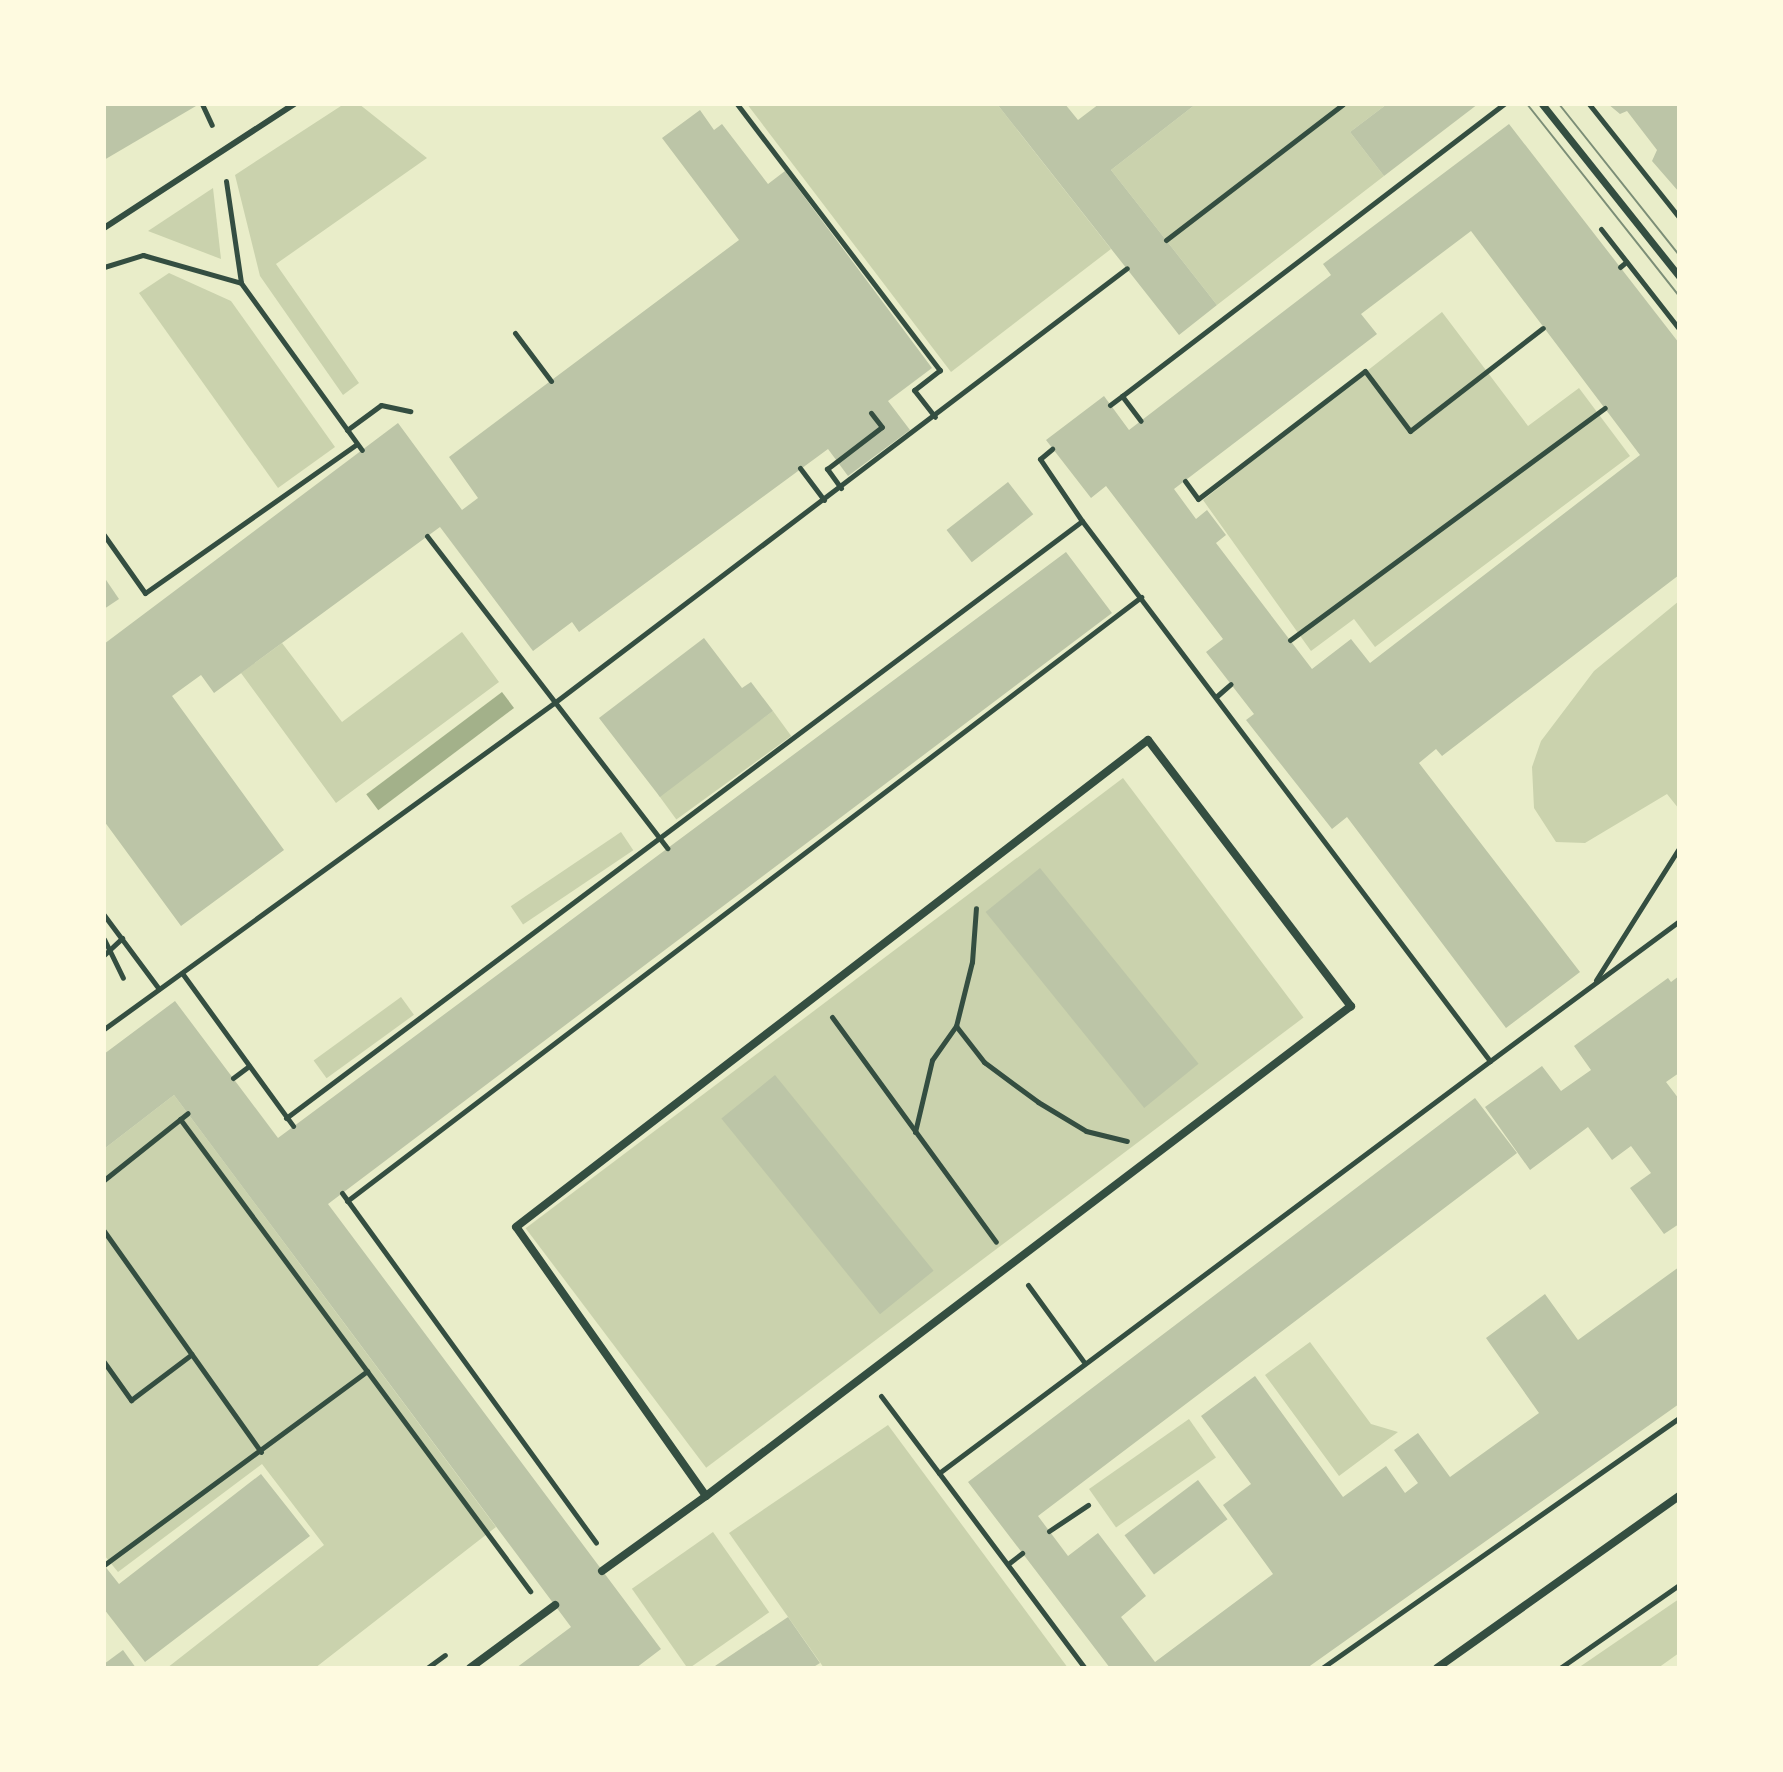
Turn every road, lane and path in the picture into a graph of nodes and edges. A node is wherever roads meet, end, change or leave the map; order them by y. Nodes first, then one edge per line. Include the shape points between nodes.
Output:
1 (294, 104) edge
2 (737, 104) edge
3 (1343, 104) edge
4 (1504, 104) edge
5 (1542, 104) edge
6 (1589, 104) edge
7 (222, 150) junction
8 (1679, 217) edge
9 (104, 228) edge
10 (1166, 240) dead end
11 (1626, 262) dead end
12 (104, 267) edge
13 (1620, 267) dead end
14 (1127, 268) dead end
15 (1679, 276) edge
16 (241, 283) junction
17 (1543, 328) dead end
18 (515, 333) dead end
19 (551, 381) dead end
20 (1122, 396) junction
21 (1110, 405) dead end
22 (1605, 408) dead end
23 (410, 411) dead end
24 (871, 413) dead end
25 (935, 417) junction
26 (1141, 421) dead end
27 (347, 430) junction
28 (357, 444) junction
29 (1052, 449) dead end
30 (362, 450) dead end
31 (800, 468) dead end
32 (1185, 481) dead end
33 (841, 488) junction
34 (824, 500) junction
35 (1082, 521) junction
36 (104, 535) edge
37 (427, 536) dead end
38 (1141, 597) junction
39 (1290, 640) dead end
40 (1231, 684) dead end
41 (1217, 696) junction
42 (554, 703) junction
43 (660, 839) junction
44 (667, 848) dead end
45 (1679, 848) edge
46 (974, 874) junction
47 (714, 912) dead end
48 (105, 918) edge
49 (720, 918) junction
50 (1679, 921) edge
51 (122, 938) junction
52 (104, 939) edge
53 (106, 952) edge
54 (182, 973) junction
55 (123, 978) dead end
56 (1593, 985) junction
57 (159, 989) junction
58 (824, 1006) dead end
59 (956, 1026) junction
60 (104, 1029) edge
61 (1490, 1061) junction
62 (249, 1066) junction
63 (233, 1078) dead end
64 (188, 1113) dead end
65 (286, 1118) junction
66 (180, 1119) junction
67 (293, 1126) dead end
68 (915, 1132) junction
69 (1174, 1144) junction
70 (104, 1180) edge
71 (342, 1193) dead end
72 (347, 1201) junction
73 (104, 1231) edge
74 (1014, 1265) junction
75 (192, 1354) junction
76 (104, 1362) edge
77 (1084, 1362) junction
78 (367, 1371) junction
79 (866, 1401) dead end
80 (1679, 1418) edge
81 (261, 1452) junction
82 (939, 1473) junction
83 (706, 1496) junction
84 (1679, 1496) edge
85 (1088, 1505) dead end
86 (1049, 1531) dead end
87 (1022, 1553) dead end
88 (612, 1564) junction
89 (1008, 1564) junction
90 (104, 1565) edge
91 (602, 1571) dead end
92 (1679, 1585) edge
93 (531, 1592) dead end
94 (555, 1605) dead end
95 (470, 1668) edge
96 (1085, 1668) edge
97 (1322, 1668) edge
98 (1437, 1668) edge
99 (1560, 1668) edge

1 - 7 lane
2 - 25 path via 940,370 914,390
3 - 10 path
4 - 20 path
5 - 15 street
6 - 8 path
7 - 9 lane
7 - 16 path
11 - 13 path
12 - 16 path via 143,255
14 - 25 path
16 - 27 path
17 - 32 path via 1410,431 1365,371 1198,499
18 - 19 path
20 - 21 path
20 - 26 path
22 - 39 path
23 - 27 path via 381,405
24 - 33 path via 882,427 827,469
25 - 33 path
27 - 28 path
28 - 30 path
28 - 36 path via 145,593
29 - 35 path via 1040,459
31 - 34 path
33 - 34 path
34 - 42 path
35 - 38 path
35 - 43 path
37 - 42 path
38 - 41 path
38 - 49 path
40 - 41 path
41 - 61 path
42 - 43 path
42 - 54 path
43 - 44 path
43 - 65 path
45 - 56 path
46 - 59 path via 989,896 976,906 972,962
46 - 69 street via 1148,740 1351,1006
46 - 83 street via 516,1227
47 - 49 path
48 - 51 path
49 - 72 path
50 - 56 path
51 - 53 path
51 - 57 path
52 - 53 path
53 - 55 path
54 - 57 path
54 - 62 path
56 - 61 path
57 - 60 path
58 - 68 path
59 - 68 path via 932,1060
59 - 69 path via 984,1062 1086,1131
61 - 77 path
62 - 63 path
62 - 65 path
64 - 66 path
65 - 67 path
66 - 70 path
66 - 78 path
68 - 74 path
69 - 74 street
71 - 72 path
72 - 88 path
73 - 75 path
74 - 77 path
74 - 83 street
75 - 76 path via 131,1400
75 - 81 path
77 - 82 path
78 - 81 path
78 - 93 path
79 - 82 path via 879,1393
80 - 97 path
81 - 90 path
82 - 89 path
83 - 88 street
84 - 98 street
85 - 86 path
87 - 89 path
88 - 91 street
89 - 96 path
92 - 99 path
94 - 95 street

